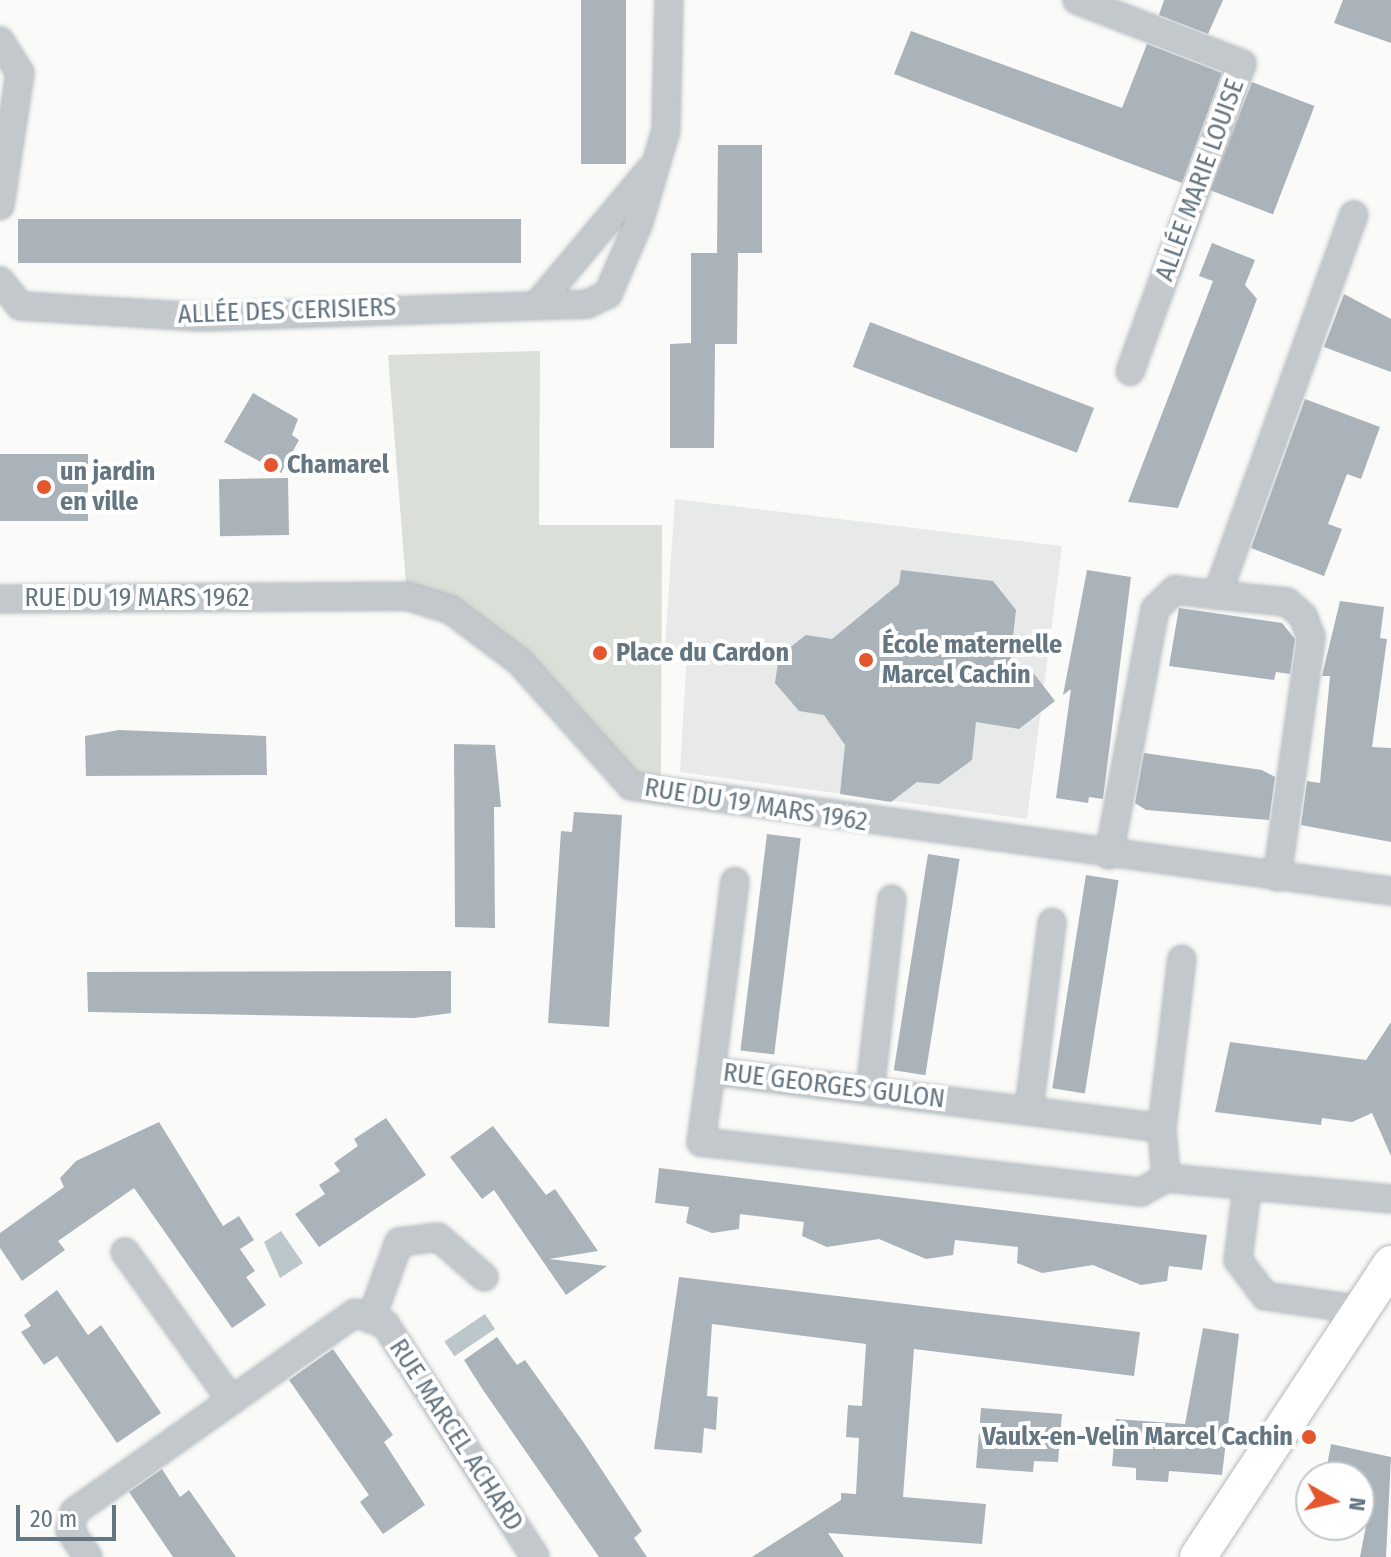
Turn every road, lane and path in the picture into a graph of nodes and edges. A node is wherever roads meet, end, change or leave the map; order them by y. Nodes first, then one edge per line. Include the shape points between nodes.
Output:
1 (669, 0) edge
2 (1077, 0) edge
3 (0, 41) edge
4 (657, 161) junction
5 (0, 205) edge
6 (1354, 215) dead end
7 (0, 281) edge
8 (537, 305) junction
9 (1130, 371) dead end
10 (1217, 595) junction
11 (0, 599) edge
12 (1109, 855) junction
13 (1277, 877) junction
14 (735, 882) dead end
15 (1391, 891) edge
16 (892, 899) dead end
17 (1052, 922) dead end
18 (1182, 959) dead end
19 (711, 1071) junction
20 (870, 1091) junction
21 (1029, 1110) junction
22 (1162, 1128) junction
23 (1166, 1178) junction
24 (1247, 1189) junction
25 (1391, 1199) edge
26 (125, 1252) dead end
27 (1391, 1264) edge
28 (484, 1277) dead end
29 (1362, 1310) junction
30 (371, 1319) junction
31 (231, 1400) junction
32 (88, 1557) edge
33 (535, 1557) edge
34 (1198, 1557) edge

1 - 4 street, ALLÉE DES CERISIERS via 666,130
2 - 9 street, ALLÉE MARIE LOUISE via 1242,64
3 - 5 street via 20,73
4 - 8 street
4 - 8 street, ALLÉE DES CERISIERS via 608,294 588,312
6 - 10 street
7 - 8 street, ALLÉE DES CERISIERS via 20,306 201,317
10 - 12 street via 1175,590 1160,597 1145,645
10 - 13 street via 1287,602 1303,616 1311,637
11 - 12 street, RUE DU 19 MARS 1962 via 407,596 451,610 519,661 631,786
12 - 13 street, RUE DU 19 MARS 1962
13 - 15 street, RUE DU 19 MARS 1962
14 - 19 street
16 - 20 street
17 - 21 street
18 - 22 street
19 - 20 street, RUE GEORGES GULON
19 - 23 street, RUE GEORGES GULON via 701,1142 1141,1192
20 - 21 street, RUE GEORGES GULON
21 - 22 street, RUE GEORGES GULON
22 - 23 street
23 - 24 street, RUE GEORGES GULON
24 - 25 street, RUE GEORGES GULON via 1260,1181
24 - 29 street via 1238,1260 1265,1296
26 - 31 street
27 - 29 street
28 - 30 street, RUE MARCEL ACHARD via 438,1237 399,1242
29 - 34 street
30 - 31 street, RUE MARCEL ACHARD via 355,1313
30 - 33 street, RUE MARCEL ACHARD via 385,1324
31 - 32 street, RUE MARCEL ACHARD via 74,1512 70,1530

